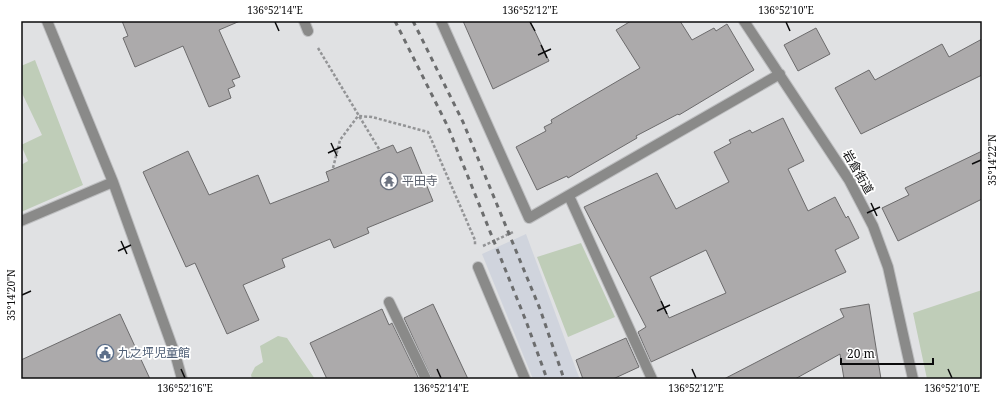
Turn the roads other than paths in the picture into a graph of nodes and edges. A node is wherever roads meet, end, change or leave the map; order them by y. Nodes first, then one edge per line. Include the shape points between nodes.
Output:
1 (47, 21) edge
2 (304, 21) edge
3 (441, 21) edge
4 (744, 21) edge
5 (308, 31) road end
6 (780, 74) junction
7 (113, 182) junction
8 (569, 196) junction
9 (21, 221) edge
10 (478, 267) dead end
11 (389, 302) dead end
12 (182, 379) edge
13 (426, 379) edge
14 (524, 379) edge
15 (652, 379) edge
16 (913, 379) edge

1 - 7 street
2 - 5 street
3 - 8 street via 529,218
4 - 6 street, 岩倉街道
6 - 8 street
6 - 16 street, 岩倉街道 via 849,180 872,226 888,267
7 - 9 street
7 - 12 street
8 - 15 street
10 - 14 street
11 - 13 street

